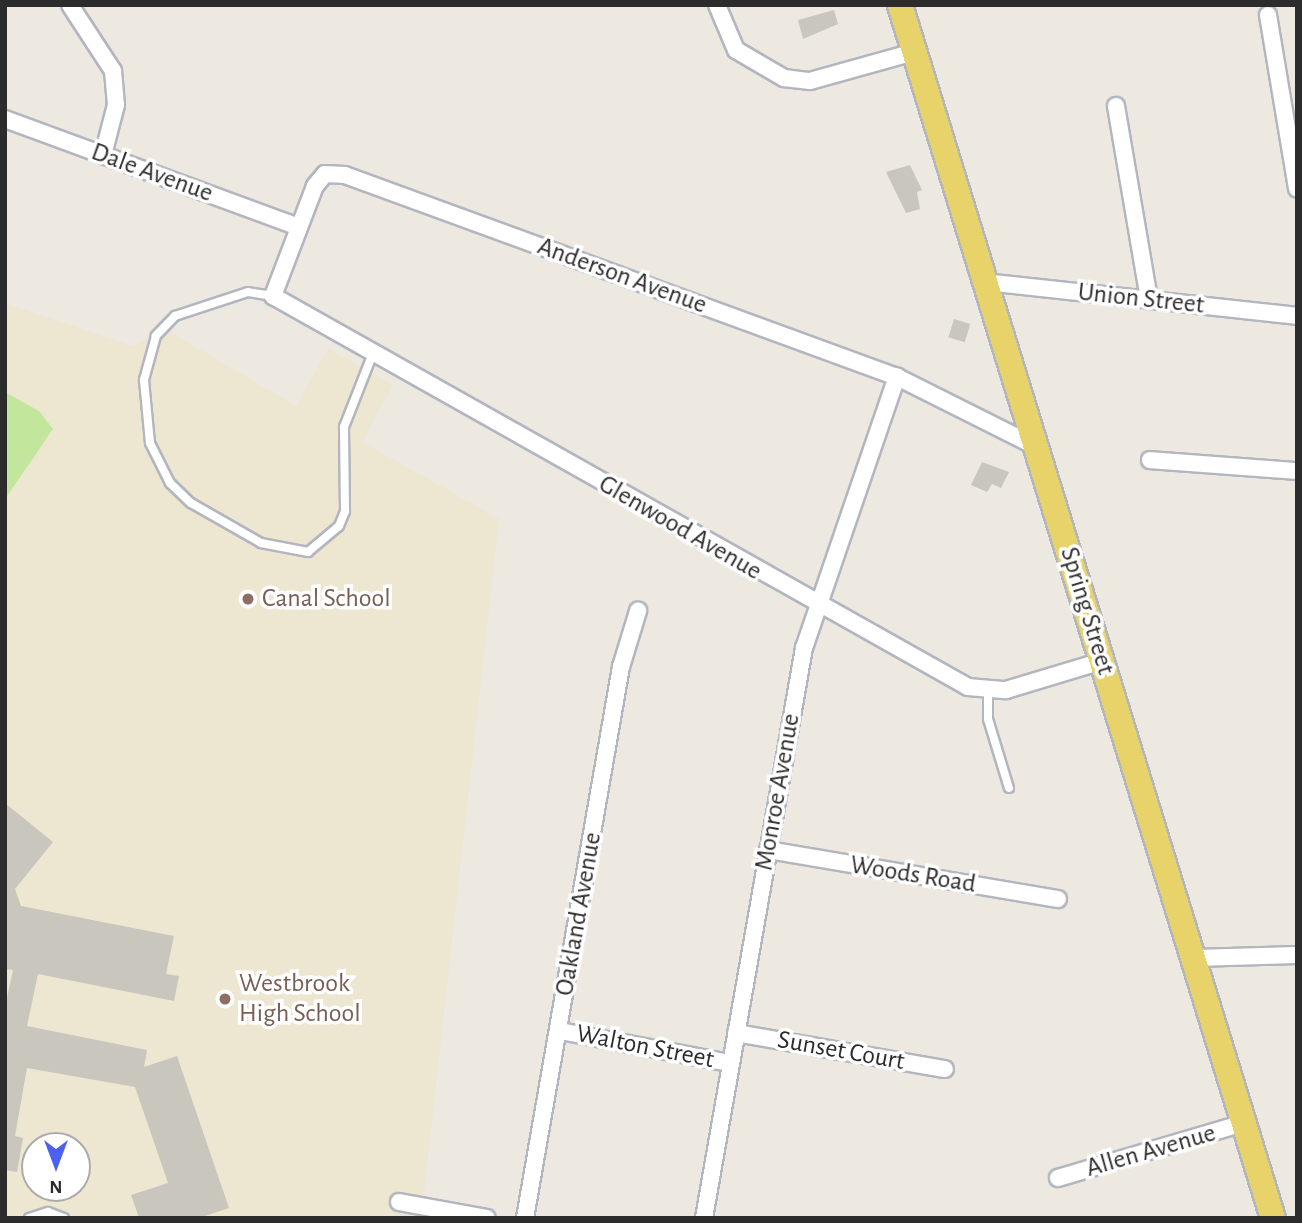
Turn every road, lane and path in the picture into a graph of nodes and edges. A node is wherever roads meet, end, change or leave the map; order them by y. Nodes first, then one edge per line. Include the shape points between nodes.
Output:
1 (70, 5) edge
2 (717, 5) edge
3 (900, 5) edge
4 (1269, 8) edge
5 (914, 52) junction
6 (1116, 106) dead end
7 (5, 119) edge
8 (103, 155) junction
9 (1297, 189) edge
10 (299, 227) junction
11 (985, 282) junction
12 (273, 296) junction
13 (1149, 300) junction
14 (1297, 316) edge
15 (373, 353) junction
16 (897, 377) junction
17 (1037, 447) junction
18 (1150, 460) dead end
19 (1297, 471) edge
20 (817, 606) junction
21 (638, 611) dead end
22 (1102, 661) junction
23 (988, 691) junction
24 (1009, 788) dead end
25 (768, 850) junction
26 (1058, 899) dead end
27 (1297, 955) edge
28 (1194, 958) junction
29 (560, 1031) junction
30 (736, 1033) junction
31 (730, 1062) junction
32 (945, 1069) dead end
33 (1244, 1123) junction
34 (1058, 1178) dead end
35 (400, 1202) dead end
36 (29, 1218) edge
37 (64, 1218) edge
38 (487, 1218) edge
39 (525, 1218) edge
40 (704, 1218) edge
41 (1273, 1218) edge

1 - 8 street via 113,71 116,105
2 - 5 street via 736,50 784,78 810,81
3 - 5 main road, Spring Street
4 - 9 street
5 - 11 main road, Spring Street
6 - 13 street
7 - 8 street, Dale Avenue
8 - 10 street, Dale Avenue
10 - 12 street, Anderson Avenue
10 - 16 street, Anderson Avenue via 320,179 345,174
11 - 13 street, Union Street
11 - 17 main road, Spring Street
12 - 15 street, Glenwood Avenue
12 - 15 lane via 248,292 187,311 165,325 150,350 144,380 150,443 162,471 191,503 283,552 308,552 329,537 345,511 347,411
13 - 14 street, Union Street
15 - 20 street, Glenwood Avenue
16 - 17 street, Anderson Avenue
16 - 20 street, Monroe Avenue
17 - 22 main road, Spring Street
18 - 19 street
20 - 23 street, Glenwood Avenue via 968,687
20 - 25 street, Monroe Avenue
21 - 29 street, Oakland Avenue via 621,667
22 - 23 street
22 - 28 main road, Spring Street
23 - 24 lane via 988,719
25 - 26 street, Woods Road
25 - 30 street, Monroe Avenue
27 - 28 street
28 - 33 main road, Spring Street
29 - 31 street, Walton Street
29 - 39 street, Oakland Avenue
30 - 31 street, Monroe Avenue
30 - 32 street, Sunset Court
31 - 40 street, Monroe Avenue
33 - 34 street, Allen Avenue
33 - 41 main road, Spring Street
35 - 38 street
36 - 37 lane via 48,1212

